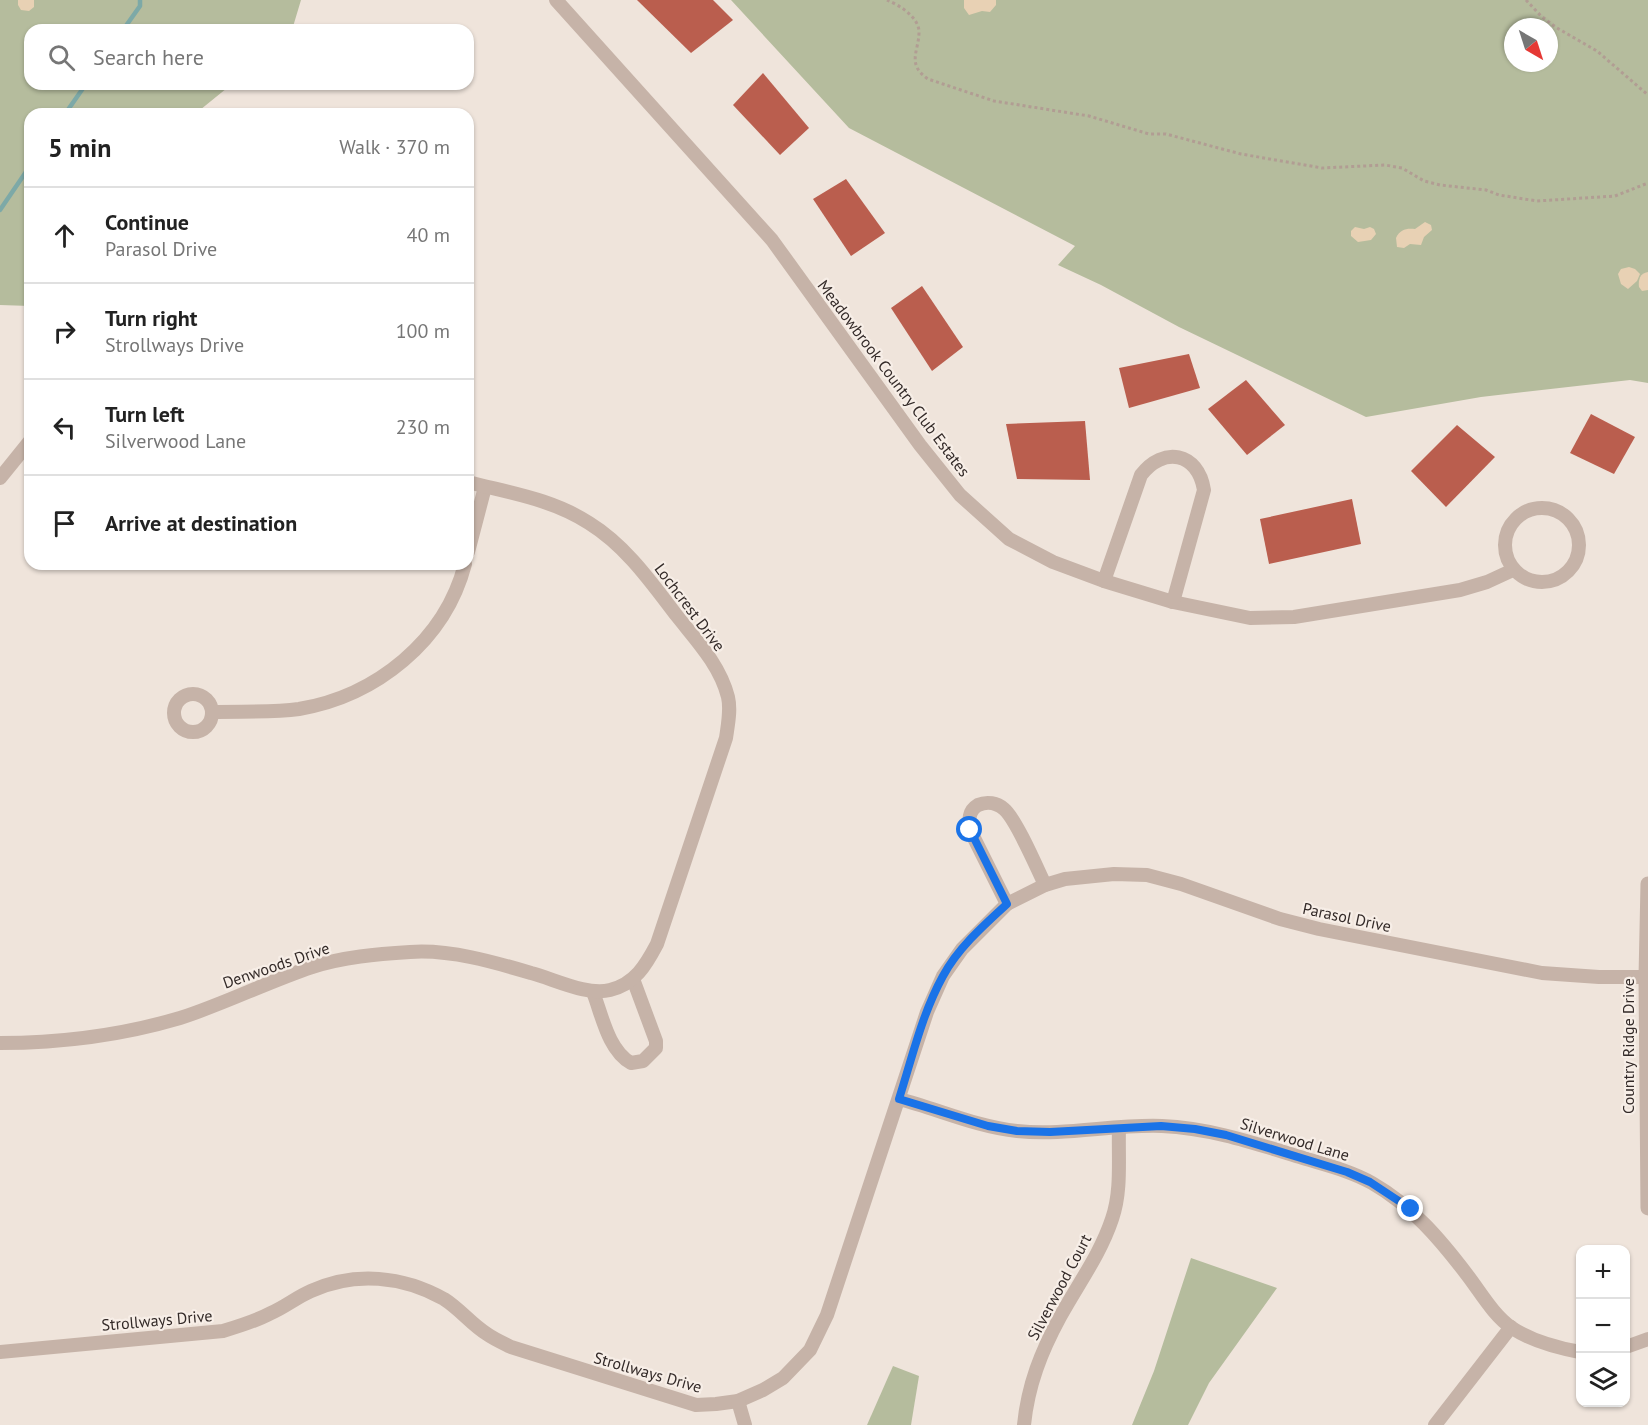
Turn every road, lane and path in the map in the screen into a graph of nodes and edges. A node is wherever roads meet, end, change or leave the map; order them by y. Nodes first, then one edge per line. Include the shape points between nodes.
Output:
1 (556, 0) edge
2 (887, 0) edge
3 (1526, 0) edge
4 (1648, 95) edge
5 (1648, 183) edge
6 (24, 448) edge
7 (0, 478) edge
8 (474, 484) edge
9 (485, 487) junction
10 (474, 529) edge
11 (463, 570) edge
12 (1513, 570) junction
13 (1104, 581) junction
14 (1173, 602) junction
15 (212, 712) dead end
16 (1648, 884) edge
17 (1045, 885) junction
18 (1007, 904) junction
19 (1647, 976) edge
20 (633, 979) junction
21 (593, 992) junction
22 (0, 1042) edge
23 (899, 1099) junction
24 (1119, 1128) junction
25 (1648, 1208) edge
26 (1511, 1327) junction
27 (1648, 1339) edge
28 (1630, 1346) edge
29 (1576, 1351) edge
30 (0, 1352) edge
31 (738, 1401) junction
32 (745, 1425) edge
33 (1024, 1425) edge
34 (1435, 1425) edge

1 - 13 street, Meadowbrook Country Club Estates via 772,240 960,495 1009,539 1053,562
2 - 5 path via 907,12 918,26 915,61 921,74 1004,103 1089,116 1149,134 1166,134 1281,162 1322,168 1402,168 1440,185 1537,201 1615,196
3 - 4 path via 1541,16 1596,51
6 - 7 street
8 - 9 street, Lochcrest Drive
9 - 10 street
9 - 20 street, Lochcrest Drive via 561,508 612,539 709,656 728,697 726,738 661,933 646,964
11 - 15 street via 436,625 414,651 366,687 333,701 298,709
12 - 12 street via 1527,580 1544,583 1571,569 1577,557 1578,534 1563,514 1541,508 1516,518 1504,542 1506,559
12 - 14 street, Meadowbrook Country Club Estates via 1460,590 1294,617 1250,618
13 - 14 street, Meadowbrook Country Club Estates
13 - 14 street via 1141,476 1159,459 1182,458 1196,469 1204,490
16 - 19 street, Country Ridge Drive
17 - 18 street, Parasol Drive
17 - 18 street via 1007,812 995,804 980,804 971,812 970,830
17 - 19 street, Parasol Drive via 1089,876 1148,875 1319,929 1542,973
18 - 23 street, Strollways Drive via 962,949 943,976
19 - 25 street, Country Ridge Drive
20 - 21 street via 610,990
20 - 21 street via 656,1041 653,1053 643,1061 631,1063 615,1048
21 - 22 street, Denwoods Drive via 468,956 414,951 359,956 313,967 137,1030 88,1039
23 - 24 street, Silverwood Lane via 1017,1131
23 - 31 street, Strollways Drive via 827,1315 810,1350 783,1378
24 - 26 street, Silverwood Lane via 1161,1126 1226,1135 1370,1182 1417,1215
24 - 33 street, Silverwood Court via 1113,1217 1098,1254 1060,1317 1032,1376
26 - 29 street, Silverwood Lane
26 - 34 street
27 - 28 street
30 - 31 street, Strollways Drive via 224,1330 253,1322 312,1290 341,1281 384,1278 399,1280 438,1297 486,1334 534,1356 696,1405
31 - 32 street

